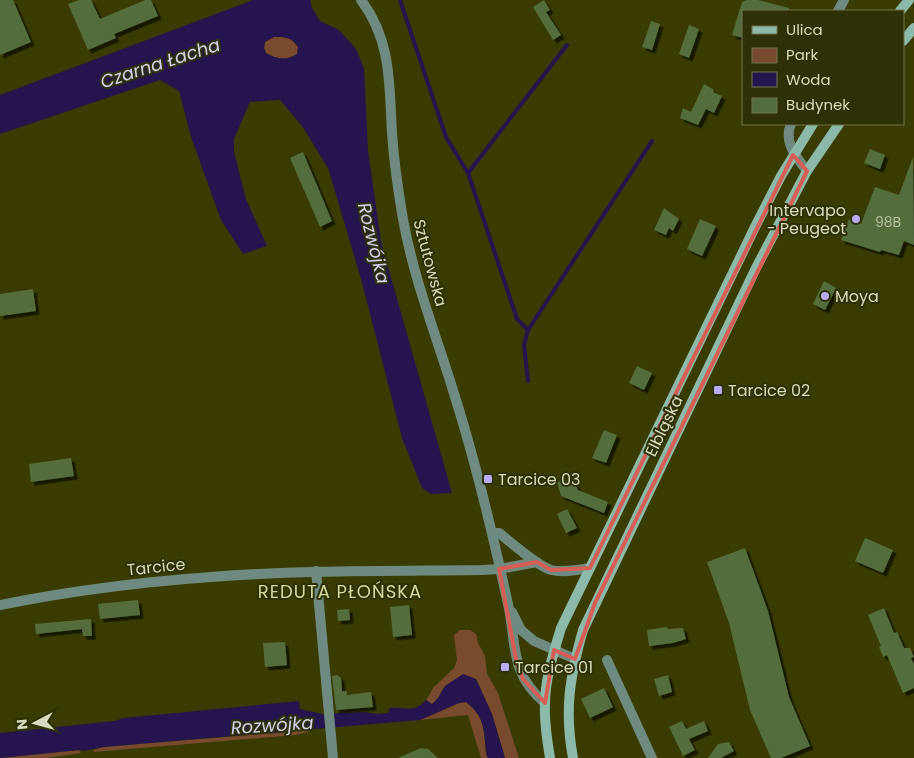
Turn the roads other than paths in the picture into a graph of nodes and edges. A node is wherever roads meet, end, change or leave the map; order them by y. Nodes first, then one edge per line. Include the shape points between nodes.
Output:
1 (361, 0) edge
2 (909, 0) edge
3 (901, 10) edge
4 (914, 28) edge
5 (904, 40) edge
6 (791, 125) edge
7 (812, 125) edge
8 (838, 125) edge
9 (793, 155) junction
10 (807, 171) junction
11 (492, 533) junction
12 (537, 562) junction
13 (590, 568) junction
14 (500, 569) junction
15 (316, 571) junction
16 (0, 605) edge
17 (509, 607) junction
18 (554, 650) junction
19 (575, 659) junction
20 (607, 660) dead end
21 (545, 703) junction
22 (333, 758) edge
23 (550, 758) edge
24 (572, 758) edge
25 (652, 758) edge

1 - 11 street, Sztutowska via 373,16 384,46 396,182 405,234 474,457
2 - 3 main road
4 - 5 main road
6 - 9 street via 788,132
7 - 9 main road, Elbląska
8 - 10 main road, Elbląska
9 - 10 street
9 - 13 main road, Elbląska
10 - 19 main road, Elbląska via 756,268 599,595 583,630
11 - 12 street via 499,533
11 - 14 street, Sztutowska
12 - 13 street via 550,570
12 - 14 street, Tarcice
13 - 18 main road, Elbląska
14 - 15 street, Tarcice
14 - 17 street, Sztutowska
15 - 16 street, Tarcice via 116,586
15 - 22 street
17 - 18 street, Sztutowska via 521,630 534,641
17 - 21 street, Sztutowska via 517,664 523,679
18 - 19 street, Sztutowska
18 - 21 main road, Elbląska
19 - 24 main road, Elbląska via 568,705
20 - 25 street
21 - 23 main road, Elbląska

